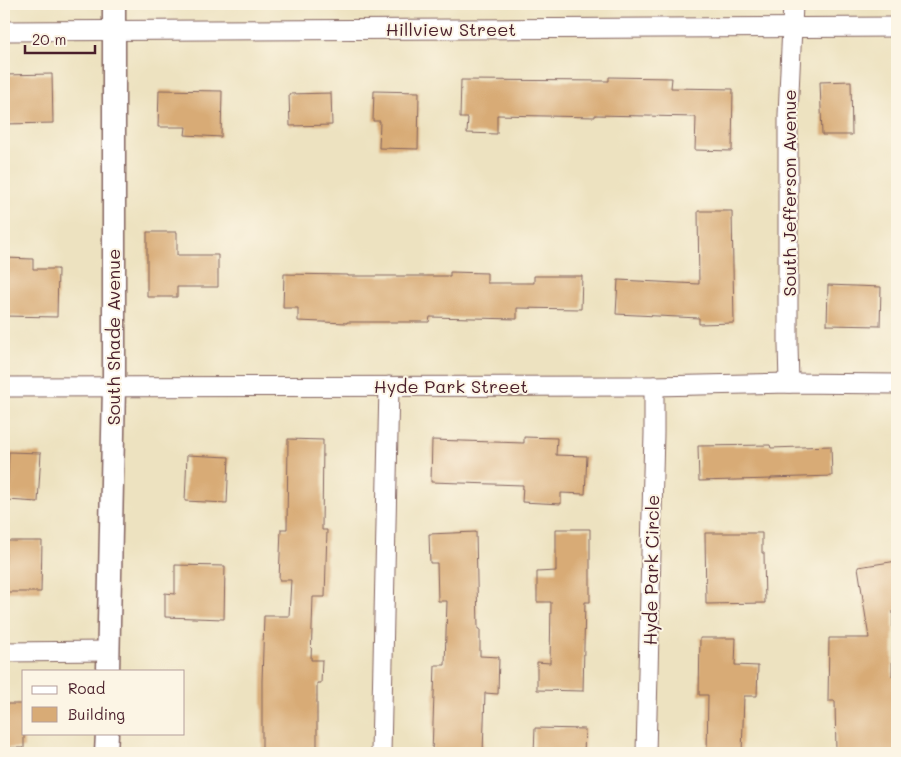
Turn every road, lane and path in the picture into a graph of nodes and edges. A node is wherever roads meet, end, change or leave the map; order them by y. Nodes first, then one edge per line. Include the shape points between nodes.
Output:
1 (114, 4) edge
2 (793, 4) edge
3 (897, 27) edge
4 (792, 28) junction
5 (114, 30) junction
6 (4, 31) edge
7 (789, 383) junction
8 (897, 384) edge
9 (389, 386) junction
10 (654, 386) junction
11 (4, 387) edge
12 (114, 387) junction
13 (4, 652) edge
14 (109, 661) edge
15 (107, 734) edge
16 (106, 753) edge
17 (381, 753) edge
18 (646, 753) edge

1 - 5 street, South Shade Avenue
2 - 4 street, South Jefferson Avenue
3 - 4 street, Hillview Street
4 - 5 street, Hillview Street
4 - 7 street, South Jefferson Avenue via 788,114
5 - 6 street, Hillview Street
5 - 12 street, South Shade Avenue
7 - 8 street, Hyde Park Street
7 - 10 street, Hyde Park Street
9 - 10 street, Hyde Park Street
9 - 12 street, Hyde Park Street
9 - 17 street
10 - 18 street, Hyde Park Circle
11 - 12 street, Hyde Park Street
12 - 14 street, South Shade Avenue
13 - 14 street
15 - 16 street

